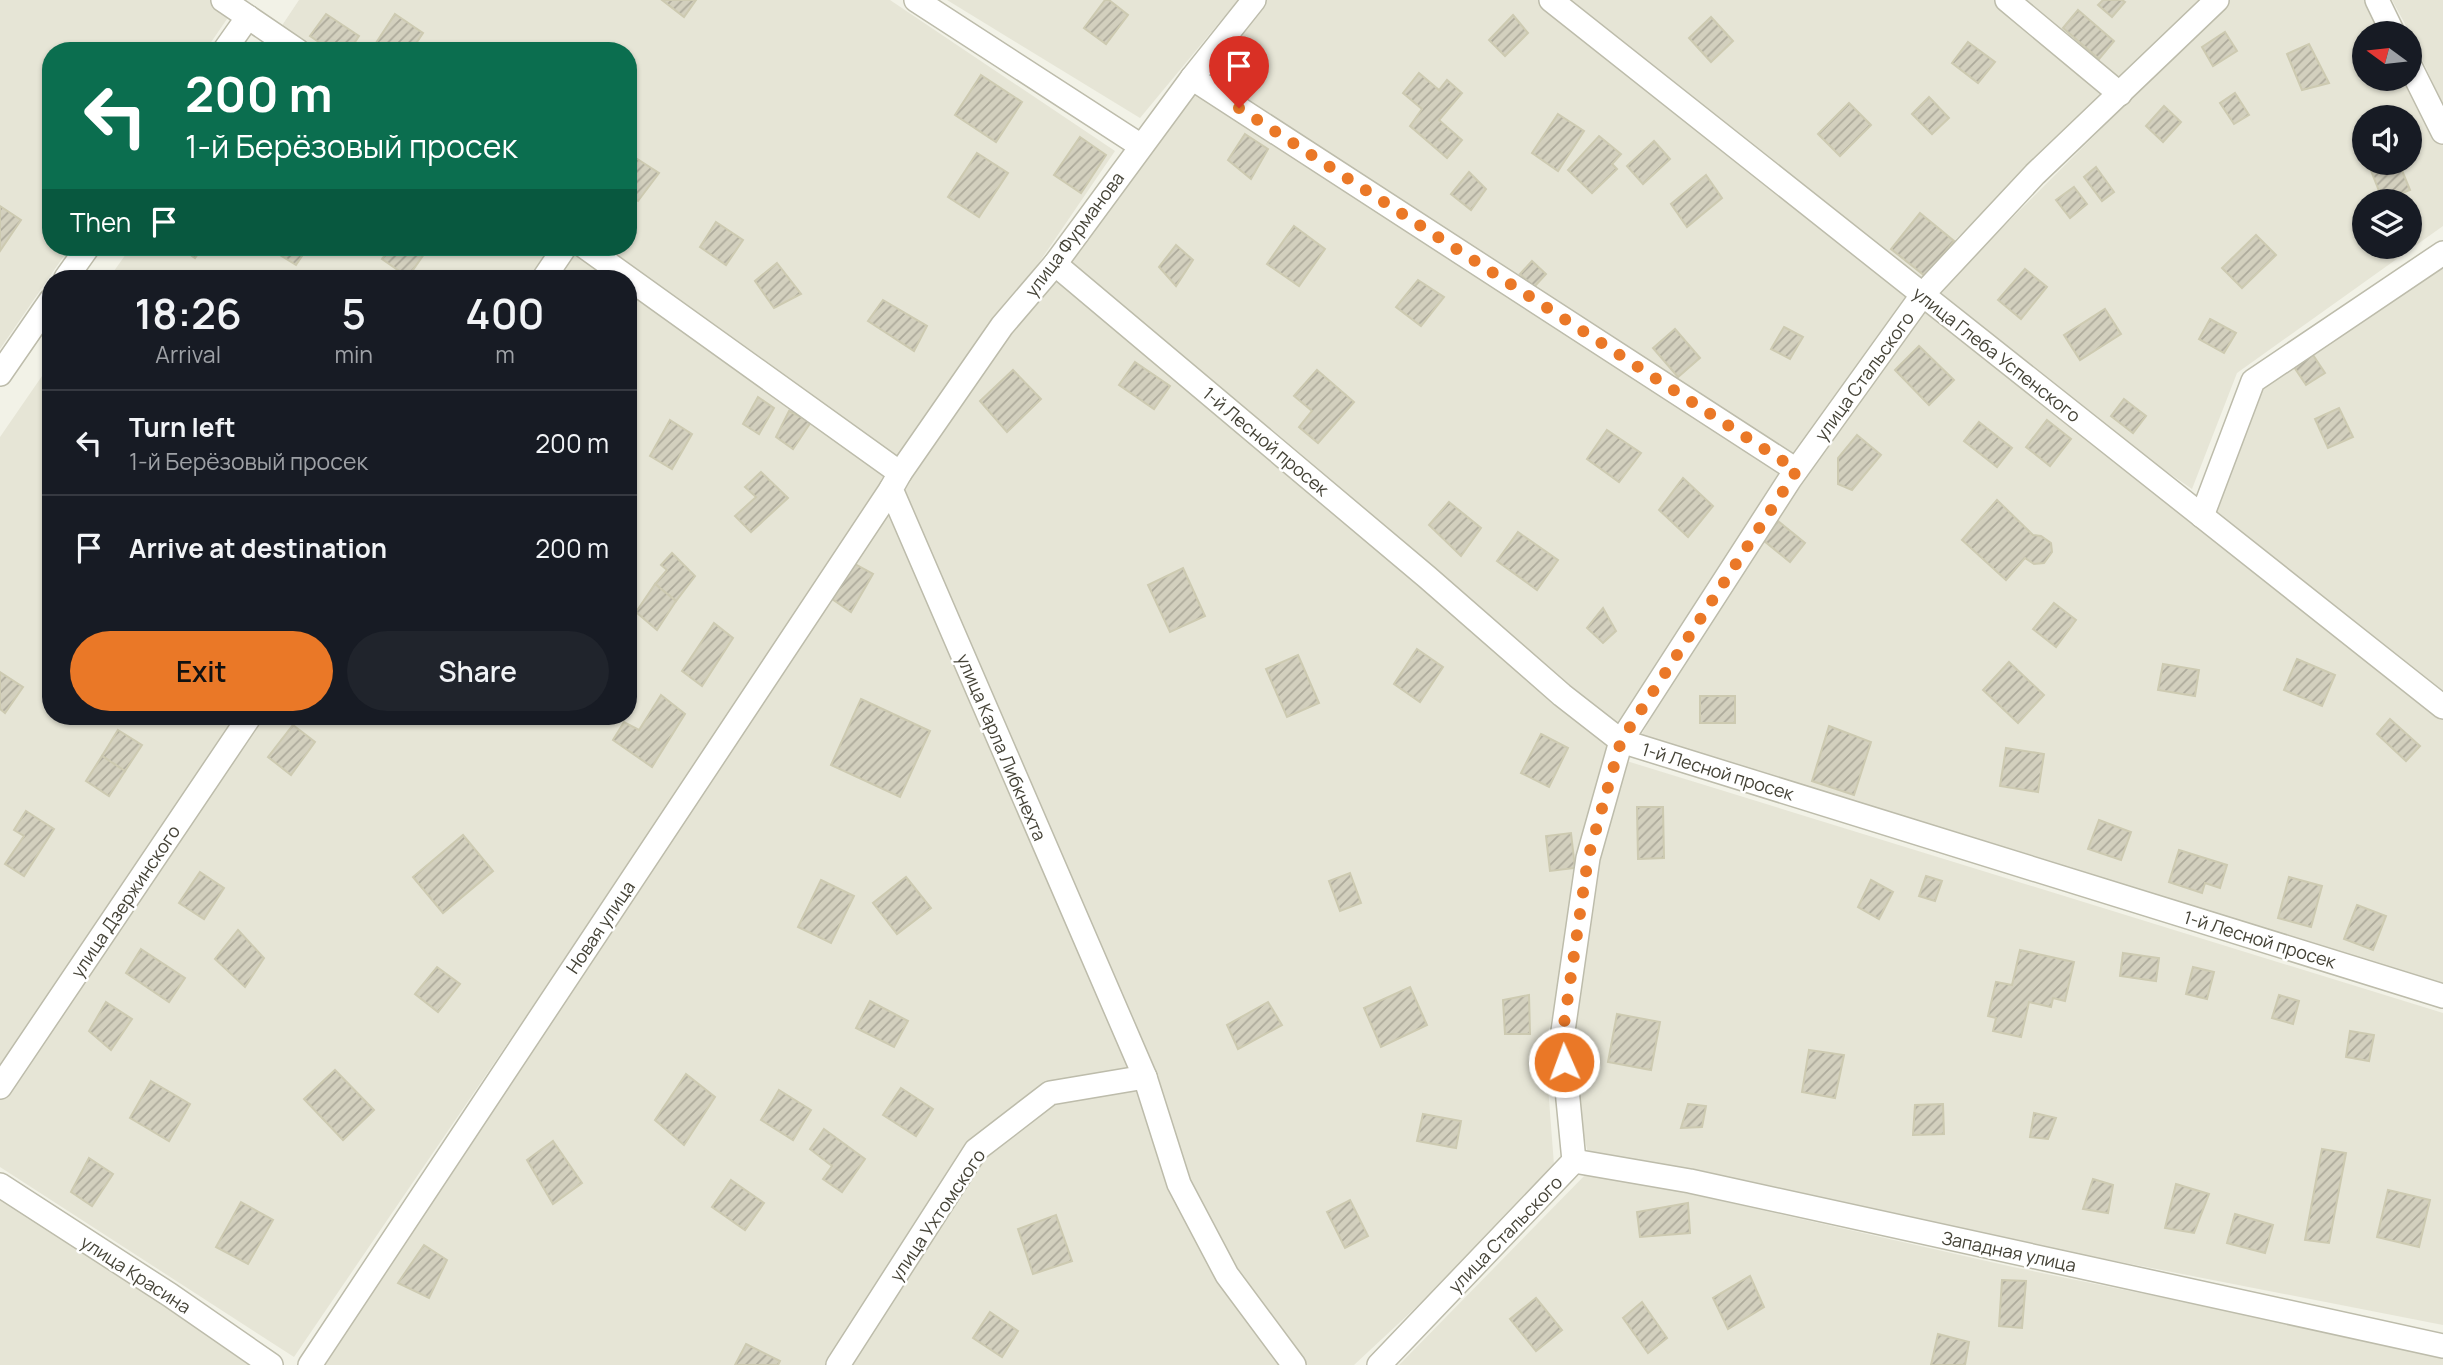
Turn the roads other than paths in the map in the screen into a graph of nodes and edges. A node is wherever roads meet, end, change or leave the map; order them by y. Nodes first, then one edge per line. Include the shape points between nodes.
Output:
1 (223, 0) edge
2 (916, 0) edge
3 (1254, 0) edge
4 (1551, 0) edge
5 (2007, 0) edge
6 (2217, 0) edge
7 (2377, 0) edge
8 (248, 16) junction
9 (2387, 21) edge
10 (230, 42) edge
11 (285, 42) edge
12 (1192, 78) junction
13 (2422, 90) edge
14 (2120, 94) junction
15 (2443, 132) edge
16 (1141, 146) junction
17 (2443, 253) edge
18 (597, 256) edge
19 (1055, 264) junction
20 (616, 270) edge
21 (637, 286) edge
22 (1923, 294) junction
23 (42, 313) edge
24 (0, 374) edge
25 (1797, 470) junction
26 (896, 481) junction
27 (2202, 516) junction
28 (2443, 707) edge
29 (244, 725) edge
30 (1621, 741) junction
31 (2443, 996) edge
32 (1145, 1077) junction
33 (0, 1087) edge
34 (1574, 1161) junction
35 (0, 1185) edge
36 (2443, 1346) edge
37 (271, 1365) edge
38 (310, 1365) edge
39 (838, 1365) edge
40 (1294, 1365) edge
41 (1380, 1365) edge

1 - 8 street
2 - 16 street
3 - 12 street, улица Фурманова
4 - 22 street, улица Глеба Успенского
5 - 14 street
6 - 14 street, улица Стальского
7 - 9 street
8 - 10 street
8 - 11 street
12 - 16 street, улица Фурманова
12 - 25 street
13 - 15 street
14 - 22 street, улица Стальского via 2035,174
16 - 19 street, улица Фурманова
17 - 27 street via 2253,381
18 - 20 street
19 - 26 street, улица Фурманова via 1002,326
19 - 30 street, 1-й Лесной просек
21 - 26 street
22 - 25 street, улица Стальского
22 - 27 street, улица Глеба Успенского
23 - 24 street
25 - 30 street, улица Стальского
26 - 32 street, улица Карла Либкнехта
26 - 38 street, Новая улица
27 - 28 street, улица Глеба Успенского
29 - 33 street, улица Дзержинского
30 - 31 street, 1-й Лесной просек
30 - 34 street, улица Стальского via 1588,858 1562,1038
32 - 39 street, улица Ухтомского via 1050,1093 975,1150
32 - 40 street, улица Карла Либкнехта via 1179,1184 1227,1275
34 - 36 street, Западная улица via 1690,1181
34 - 41 street, улица Стальского
35 - 37 street, улица Красина

